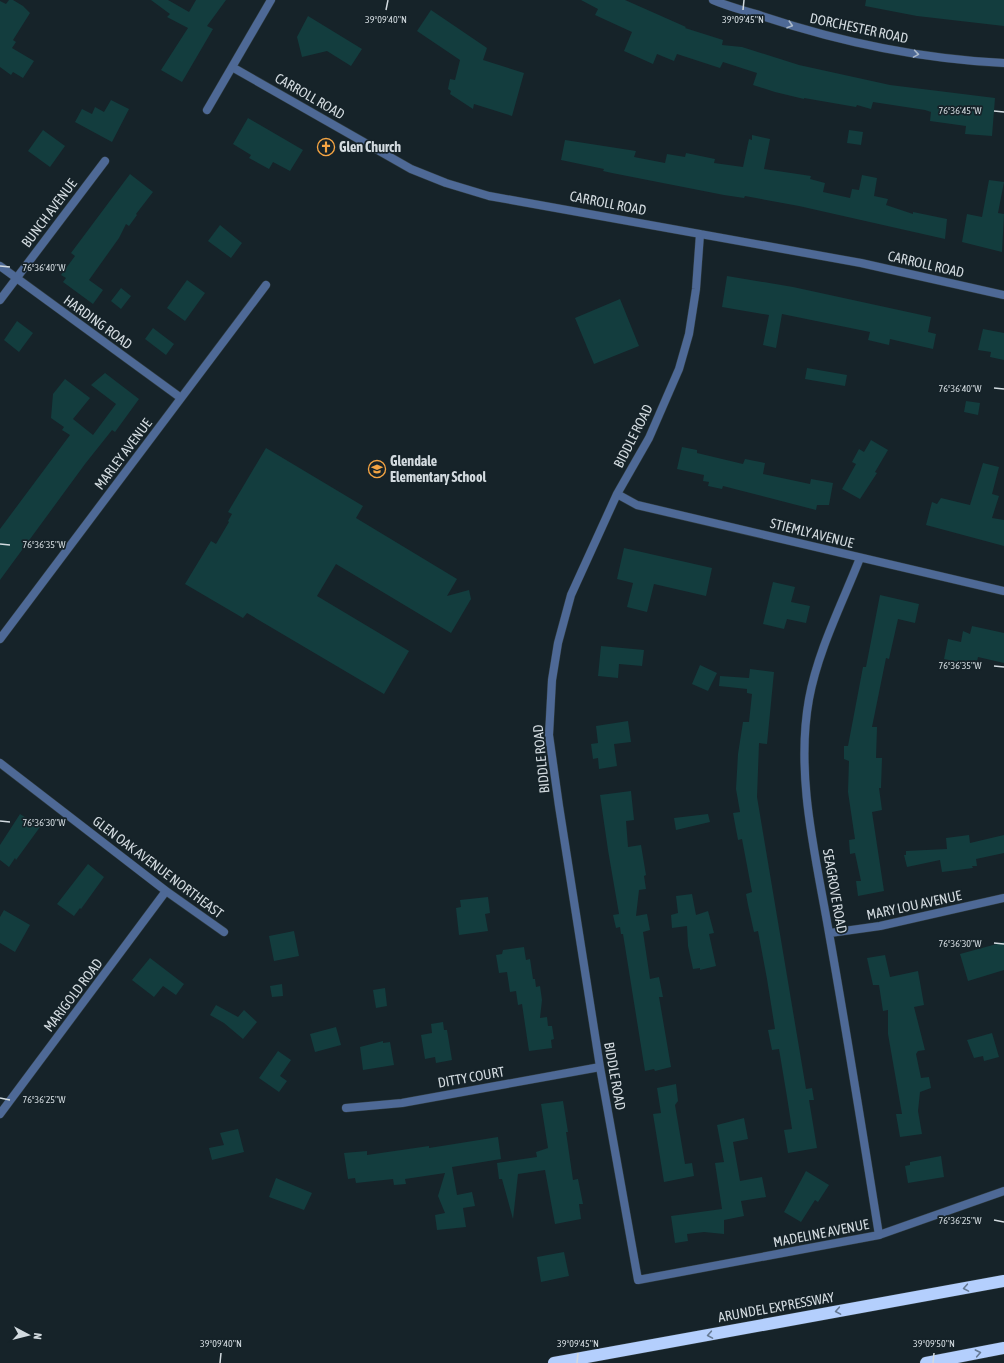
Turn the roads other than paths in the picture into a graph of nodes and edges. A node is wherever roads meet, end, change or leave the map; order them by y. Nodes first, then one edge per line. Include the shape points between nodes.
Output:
1 (271, 0) edge
2 (713, 0) edge
3 (1004, 63) edge
4 (232, 67) junction
5 (207, 110) dead end
6 (105, 160) dead end
7 (700, 234) junction
8 (0, 266) edge
9 (16, 278) junction
10 (266, 285) dead end
11 (1004, 295) edge
12 (0, 300) edge
13 (181, 398) junction
14 (617, 494) junction
15 (860, 558) junction
16 (1004, 591) edge
17 (0, 639) edge
18 (0, 763) edge
19 (166, 891) junction
20 (1004, 898) edge
21 (224, 932) dead end
22 (830, 934) junction
23 (600, 1067) junction
24 (346, 1108) dead end
25 (0, 1114) edge
26 (1004, 1191) edge
27 (879, 1235) junction
28 (638, 1280) joint
29 (1004, 1281) edge
30 (1004, 1348) edge
31 (554, 1363) edge
32 (926, 1363) edge

1 - 4 street
2 -> 3 street, DORCHESTER ROAD via 809,32 850,42 918,54
4 - 5 street
4 - 7 street, CARROLL ROAD via 411,169 446,183 489,196
6 - 9 street, BUNCH AVENUE
7 - 11 street, CARROLL ROAD via 861,262
7 - 14 street, BIDDLE ROAD via 696,289 680,369 649,438
8 - 9 street, HARDING ROAD
9 - 12 street, BUNCH AVENUE
9 - 13 street, HARDING ROAD
10 - 13 street, MARLEY AVENUE
13 - 17 street, MARLEY AVENUE
14 - 15 street, STIEMLY AVENUE via 637,505
14 - 23 street, BIDDLE ROAD via 571,595 558,643 552,680 549,735
15 - 16 street, STIEMLY AVENUE
15 - 22 street, SEAGROVE ROAD via 821,656 809,698 806,725 809,822
18 - 19 street, GLEN OAK AVENUE NORTHEAST
19 - 21 street, GLEN OAK AVENUE NORTHEAST
19 - 25 street, MARIGOLD ROAD
20 - 22 street, MARY LOU AVENUE via 880,926
22 - 27 street, SEAGROVE ROAD
23 - 24 street, DITTY COURT via 402,1103
23 - 28 street, BIDDLE ROAD
26 - 27 street, MADELINE AVENUE
27 - 28 street, MADELINE AVENUE
29 -> 31 highway, ARUNDEL EXPRESSWAY
32 -> 30 highway

